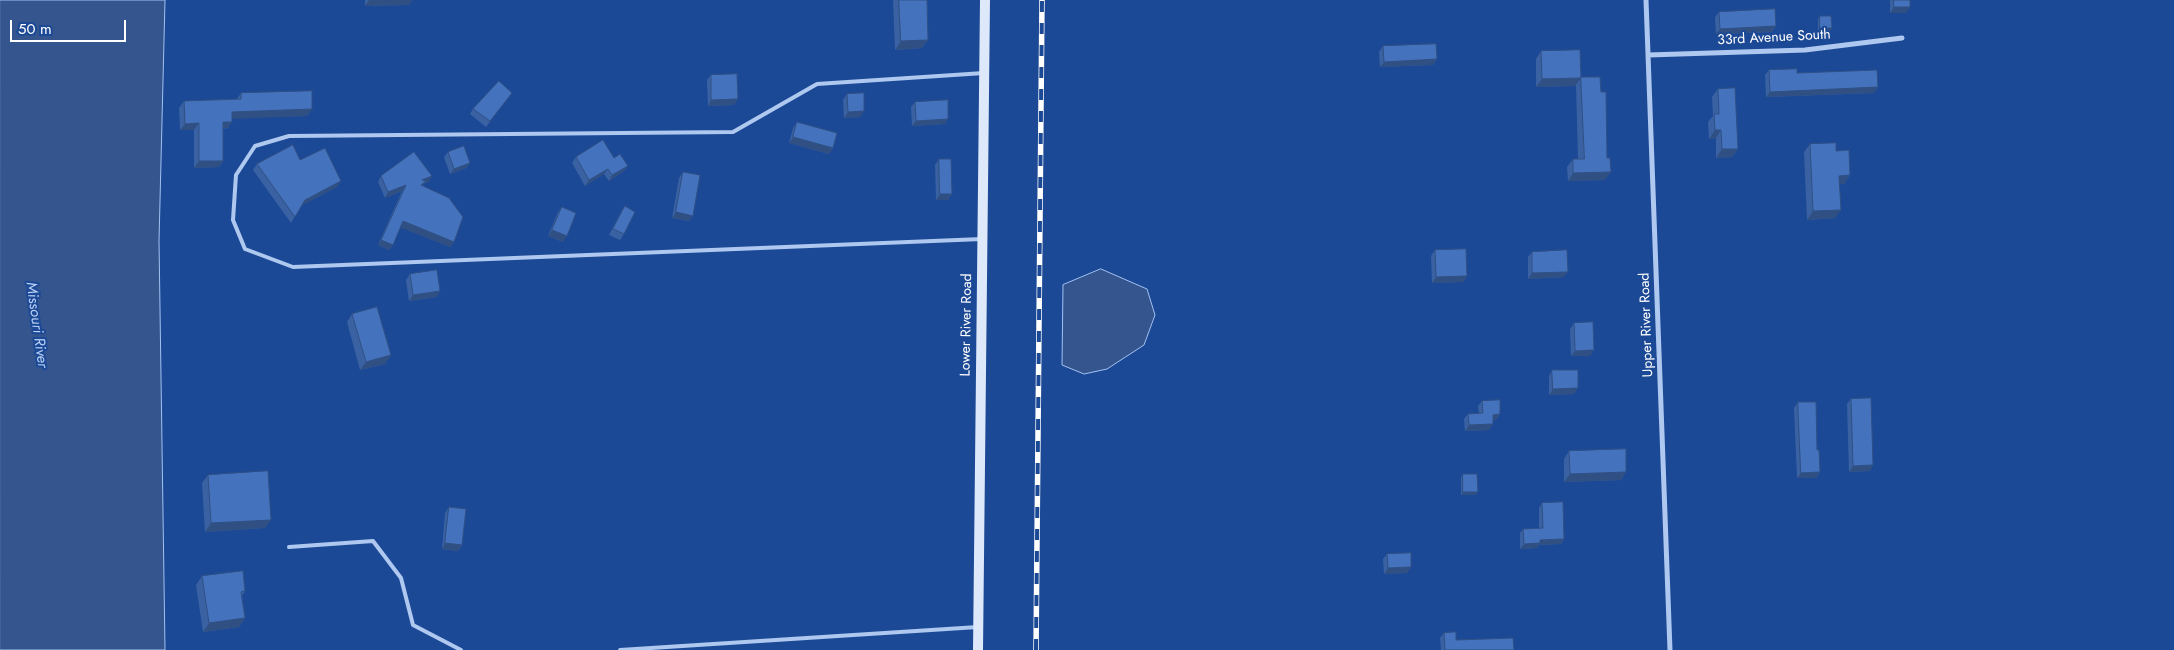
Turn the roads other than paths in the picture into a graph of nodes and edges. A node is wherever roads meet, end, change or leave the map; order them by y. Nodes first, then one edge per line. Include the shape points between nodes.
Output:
1 (985, 0) edge
2 (1646, 0) edge
3 (1902, 38) dead end
4 (1648, 54) junction
5 (985, 72) junction
6 (982, 239) junction
7 (289, 547) dead end
8 (978, 627) junction
9 (461, 650) edge
10 (620, 650) edge
11 (978, 650) edge
12 (1670, 650) edge

1 - 5 street, Lower River Road
2 - 4 street, Upper River Road
3 - 4 street, 33rd Avenue South via 1804,50
4 - 12 street, Upper River Road
5 - 6 street, Lower River Road
5 - 6 lane via 817,84 733,132 289,136 255,146 236,176 233,220 245,249 293,267
6 - 8 street, Lower River Road
7 - 9 lane via 373,541 401,578 413,625
8 - 10 lane
8 - 11 street, Lower River Road

